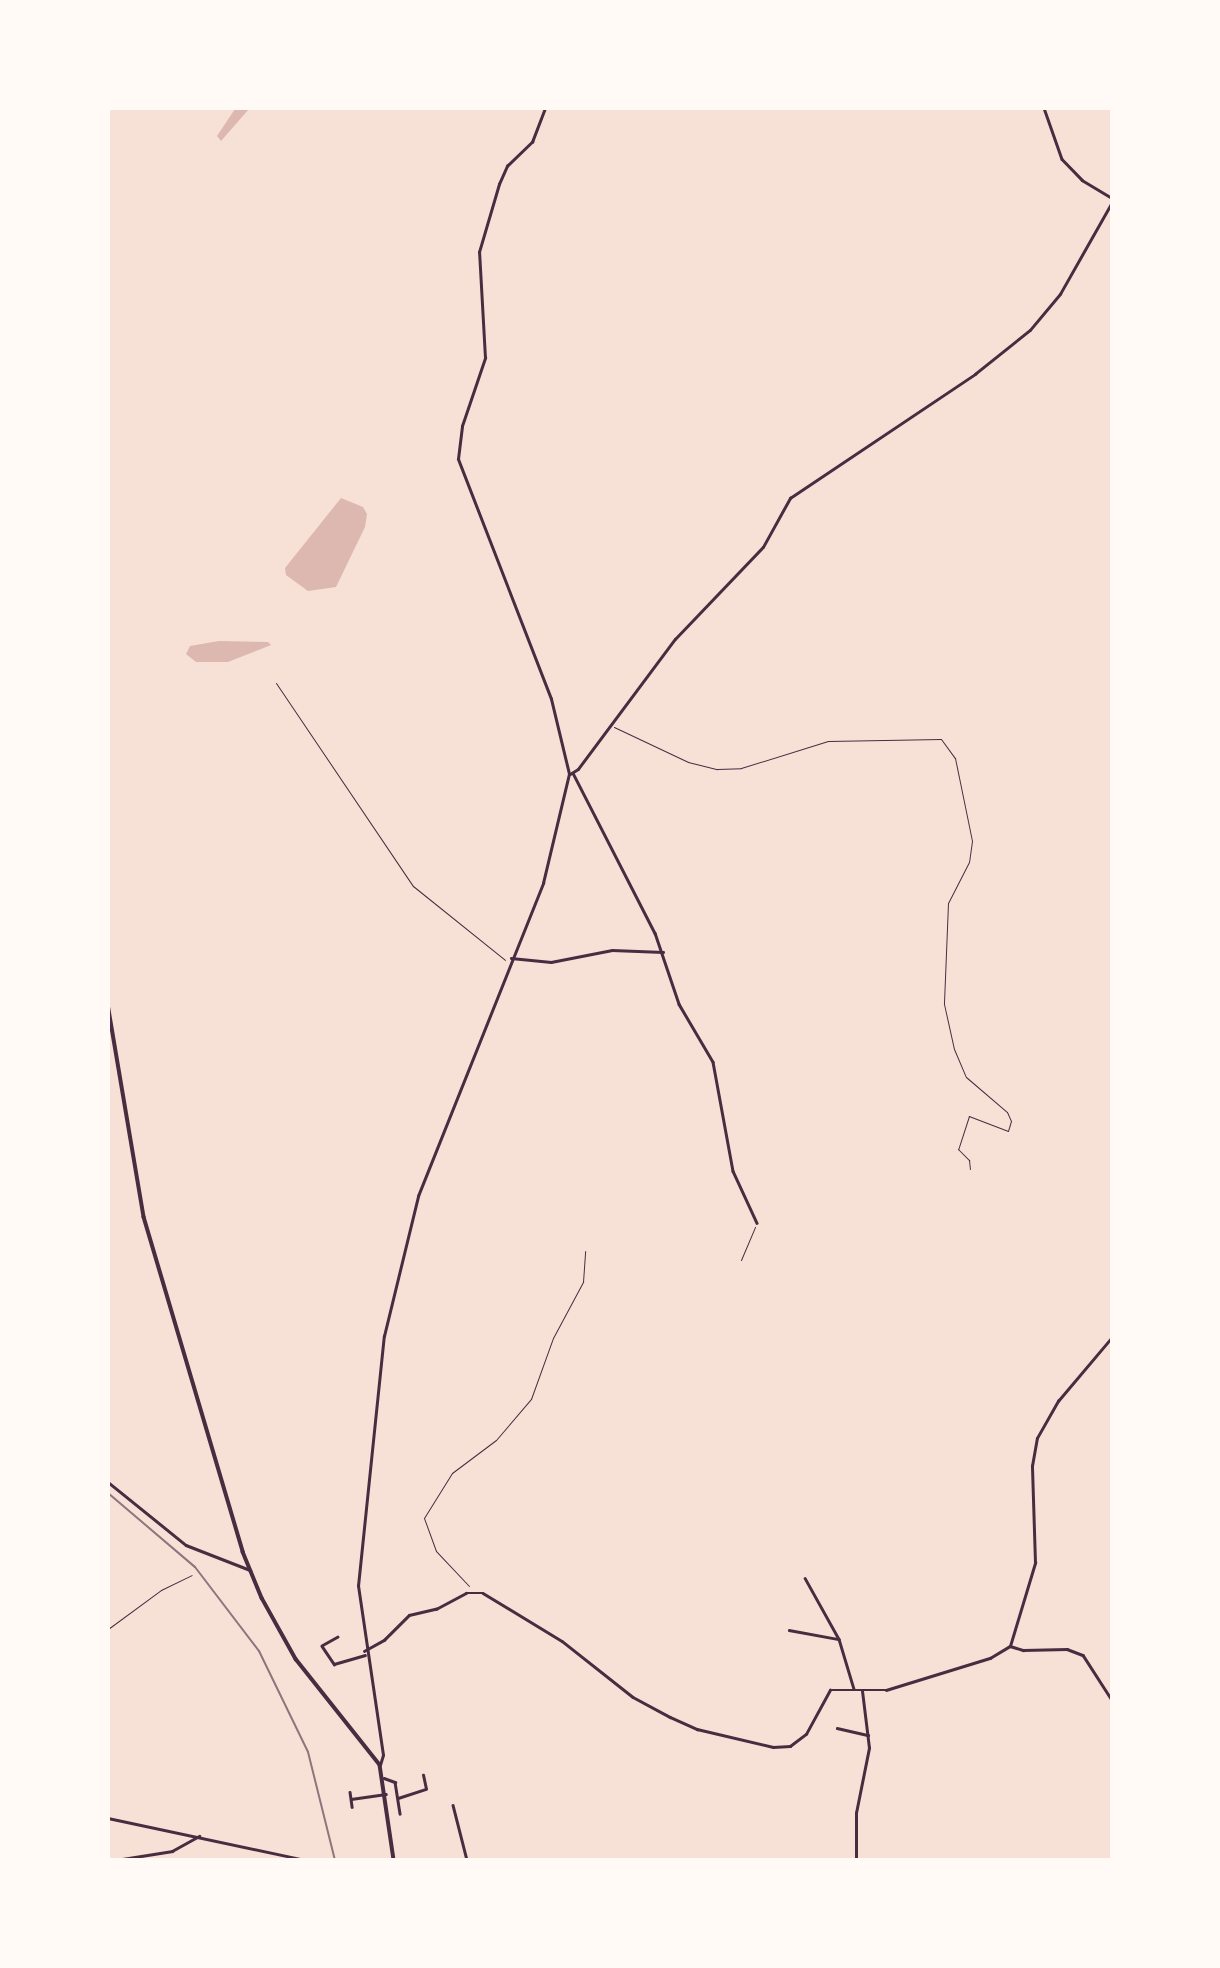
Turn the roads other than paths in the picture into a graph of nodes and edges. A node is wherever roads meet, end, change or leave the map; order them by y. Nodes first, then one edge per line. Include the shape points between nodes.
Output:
1 (545, 108) edge
2 (1044, 108) edge
3 (1111, 200) edge
4 (571, 774) junction
5 (663, 953) junction
6 (511, 958) junction
7 (108, 1004) edge
8 (757, 1223) road end
9 (1111, 1337) edge
10 (108, 1482) edge
11 (250, 1570) junction
12 (805, 1578) dead end
13 (789, 1630) dead end
14 (338, 1637) dead end
15 (839, 1639) junction
16 (1010, 1646) junction
17 (364, 1653) junction
18 (854, 1689) junction
19 (862, 1691) junction
20 (1111, 1700) edge
21 (837, 1728) dead end
22 (868, 1735) junction
23 (380, 1765) junction
24 (423, 1775) dead end
25 (384, 1778) junction
26 (350, 1792) dead end
27 (386, 1794) junction
28 (398, 1798) junction
29 (351, 1799) junction
30 (453, 1805) dead end
31 (352, 1807) dead end
32 (400, 1814) dead end
33 (108, 1818) edge
34 (199, 1836) junction
35 (116, 1860) edge
36 (306, 1860) edge
37 (394, 1860) edge
38 (467, 1860) edge
39 (856, 1860) edge

1 - 4 street via 532,142 508,166 499,184 479,252 485,358 461,426 458,459 551,699
2 - 3 street via 1062,159
3 - 4 street via 1060,294 1030,330 975,374 790,498 763,547 675,639
4 - 5 street
4 - 6 street via 550,863
5 - 6 street via 612,950 551,962
5 - 8 street via 674,992 713,1062 733,1171
6 - 17 street via 418,1196 390,1306 358,1552
7 - 11 main road via 137,1186 153,1251 175,1309
9 - 16 street via 1058,1401 1037,1438 1032,1466 1035,1563
10 - 11 street via 191,1548
11 - 23 main road via 300,1666
12 - 15 street
13 - 15 street
14 - 17 street via 322,1646 334,1664
15 - 18 street
16 - 19 street via 990,1658 896,1687
16 - 20 street via 1067,1649 1083,1655
17 - 18 street via 409,1615 436,1609 471,1592 482,1593 545,1630 633,1697 696,1729 773,1747 790,1746 806,1734 825,1693
17 - 23 street via 383,1755
18 - 19 street
19 - 22 street
21 - 22 street
22 - 39 street via 856,1813
23 - 25 main road
24 - 28 street via 426,1789
25 - 27 main road
25 - 28 street via 394,1780
26 - 29 street
27 - 29 street
27 - 37 main road
28 - 32 street
29 - 31 street
30 - 38 street
33 - 34 street
34 - 35 street via 172,1851
34 - 36 street

